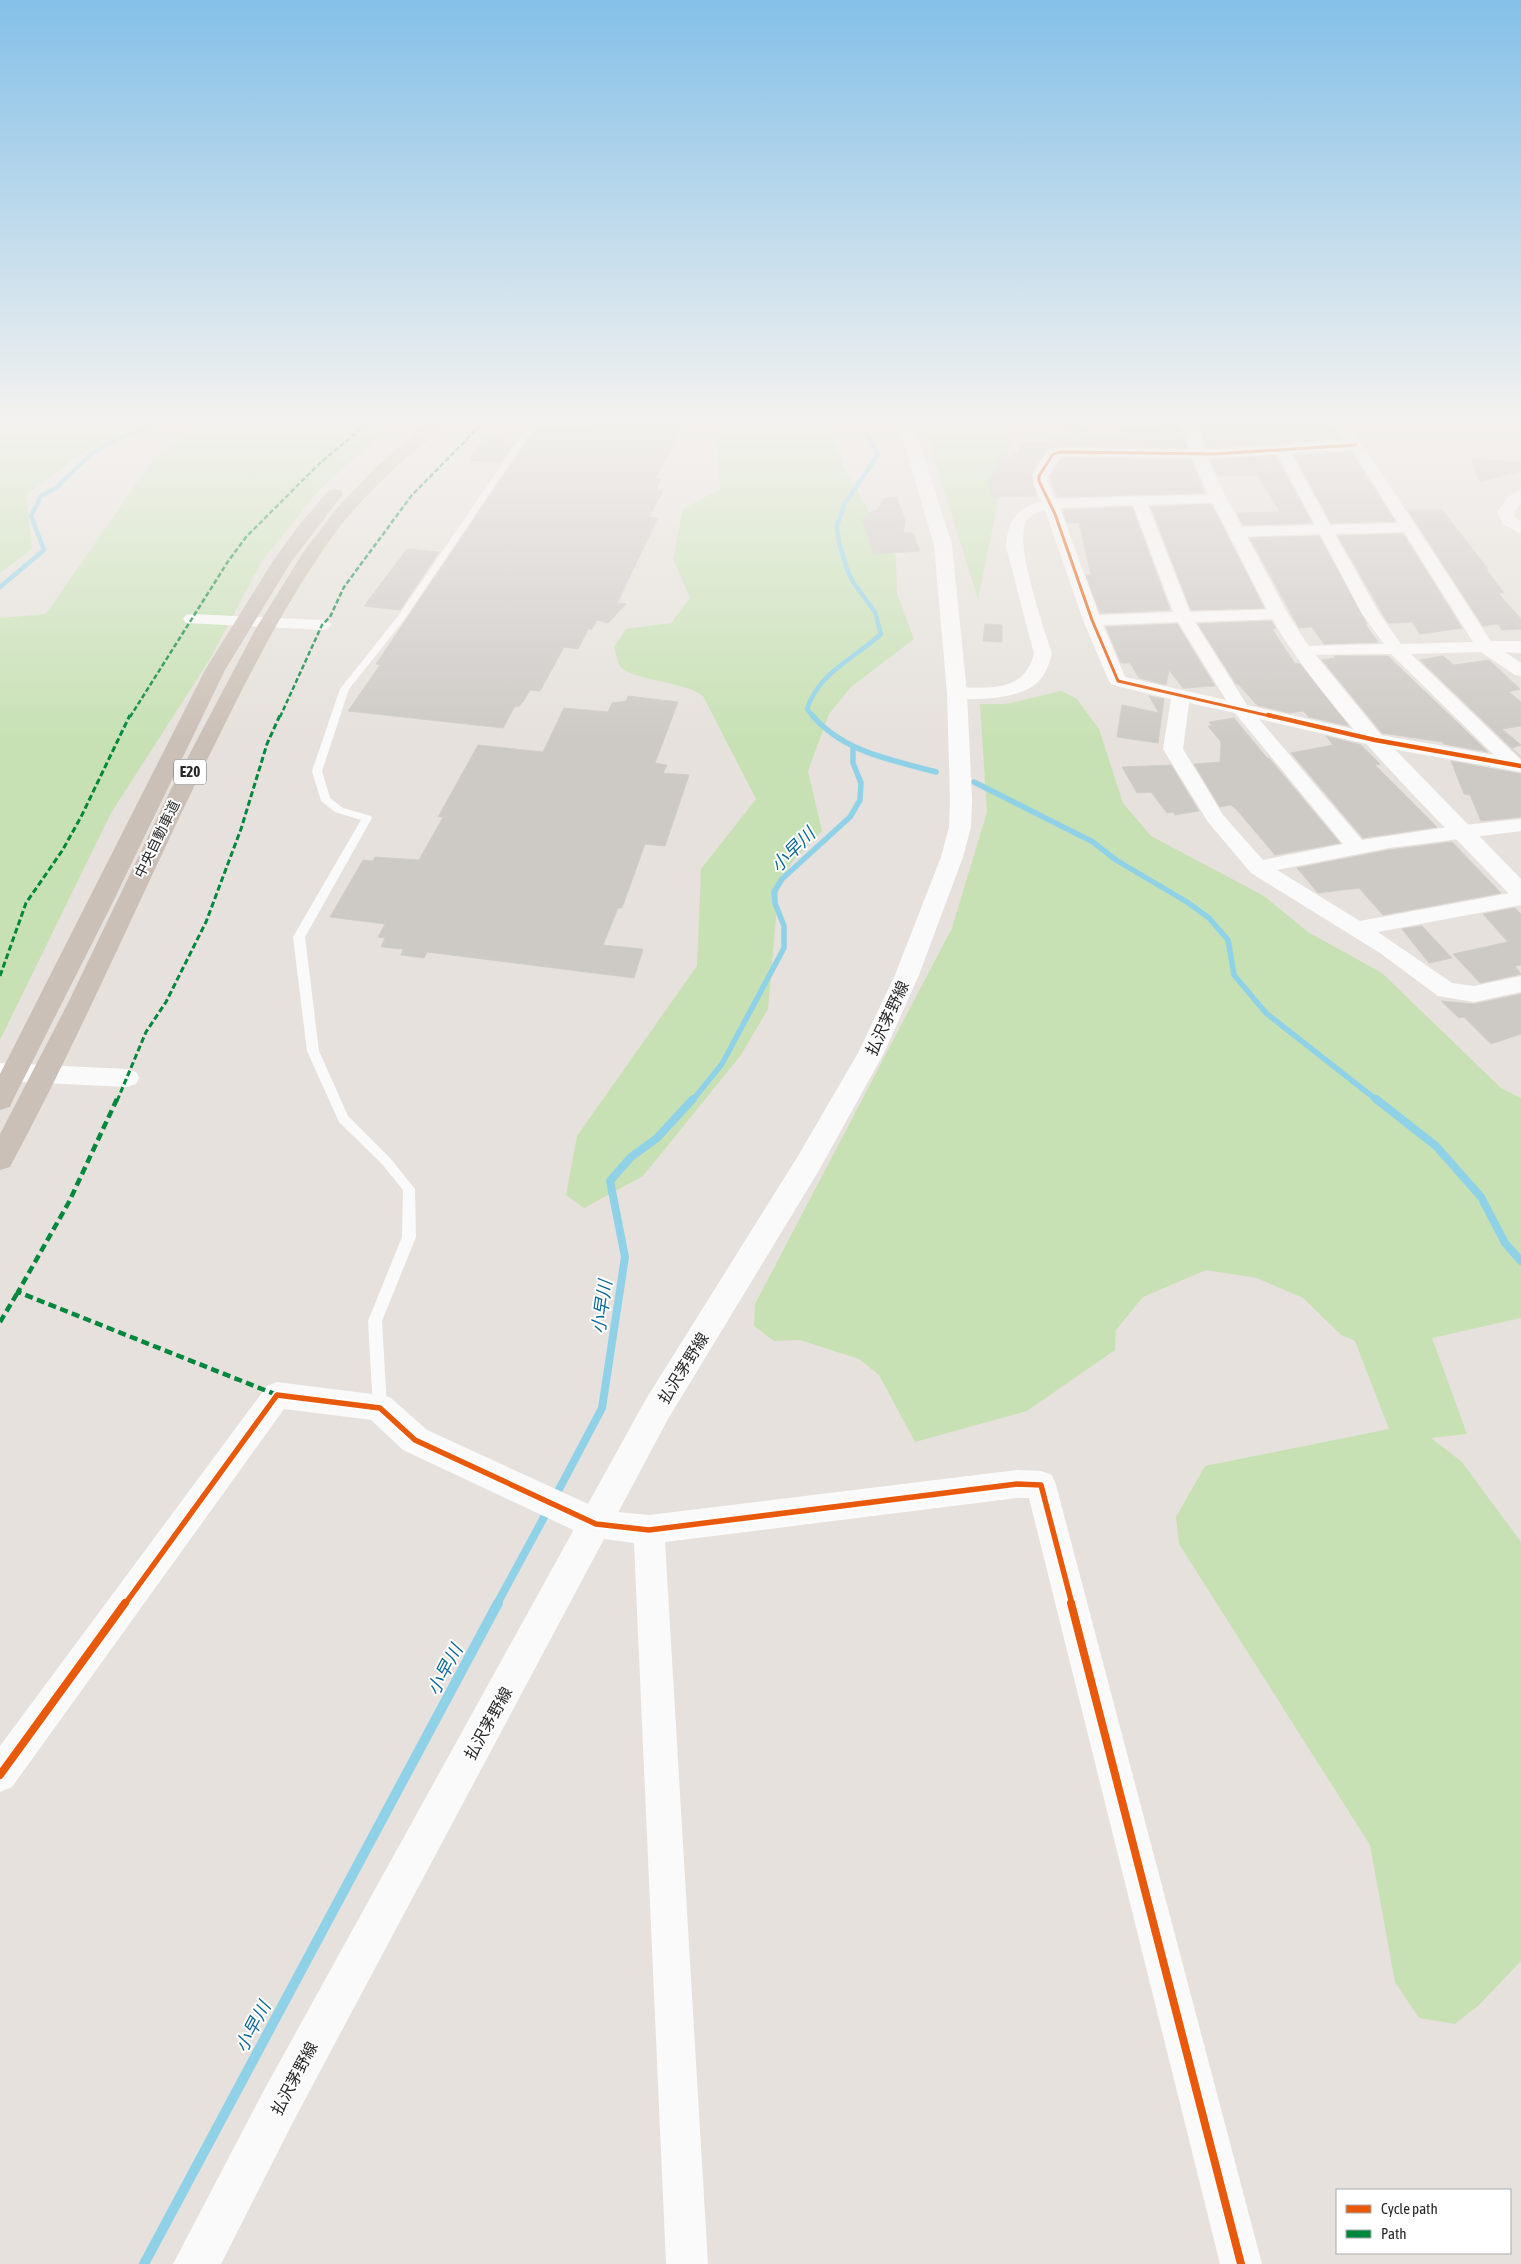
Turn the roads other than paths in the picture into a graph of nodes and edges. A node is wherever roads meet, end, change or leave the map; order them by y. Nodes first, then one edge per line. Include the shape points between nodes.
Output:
1 (306, 529) edge
2 (329, 529) edge
3 (462, 529) edge
4 (938, 529) edge
5 (1015, 529) edge
6 (1060, 529) edge
7 (1150, 529) edge
8 (1236, 529) edge
9 (1324, 529) junction
10 (1338, 529) edge
11 (1408, 529) edge
12 (1238, 532) junction
13 (1278, 614) junction
14 (1183, 617) junction
15 (197, 619) dead end
16 (1092, 620) junction
17 (319, 626) dead end
18 (1485, 647) junction
19 (1521, 647) edge
20 (1396, 649) junction
21 (1302, 651) junction
22 (1521, 671) edge
23 (957, 693) junction
24 (1181, 696) junction
25 (1240, 708) junction
26 (1375, 740) junction
27 (1518, 766) edge
28 (1521, 826) edge
29 (1462, 830) junction
30 (1356, 846) junction
31 (1258, 868) junction
32 (1521, 893) edge
33 (1521, 898) edge
34 (1354, 929) junction
35 (1521, 984) edge
36 (0, 1072) edge
37 (115, 1076) dead end
38 (0, 1100) edge
39 (0, 1159) edge
40 (380, 1408) junction
41 (596, 1524) junction
42 (649, 1530) junction
43 (0, 1775) edge
44 (196, 2264) edge
45 (687, 2264) edge
46 (1240, 2264) edge

1 - 38 highway, 中央自動車道 / E20 via 236,633
2 - 39 highway, 中央自動車道 / E20 via 295,577 255,646 174,804 68,1028
3 - 40 lane via 401,618 345,688 317,771 325,799 339,810 367,818 299,936 313,1051 343,1119 409,1189 409,1237 374,1320
4 - 23 main road, 払沢茅野線 via 943,545
5 - 23 street via 1014,547 1043,654 1041,668 1032,680 1016,688
6 - 16 street
7 - 14 street
8 - 12 main road
9 - 10 street
9 - 12 street
9 - 20 street via 1371,614
11 - 18 street
12 - 13 main road
13 - 14 street
13 - 21 main road
14 - 16 street
14 - 25 street
15 - 17 street
16 - 24 street via 1118,681
18 - 19 main road
18 - 20 street
18 - 22 street
20 - 21 street
20 - 27 street
21 - 26 main road
23 - 41 main road, 払沢茅野線 via 960,827 952,857 907,975 871,1053 808,1164 657,1409
24 - 25 street
24 - 31 street via 1173,749 1215,818
25 - 26 street
25 - 30 street
26 - 27 street
26 - 29 main road
28 - 29 street
29 - 30 street
29 - 32 main road
30 - 31 street
31 - 34 street
33 - 34 street
34 - 35 street via 1388,948 1446,990 1474,994
36 - 37 street
40 - 41 main road via 415,1440
40 - 43 street via 277,1395
41 - 42 street
41 - 44 main road, 払沢茅野線 via 278,2107
42 - 45 street
42 - 46 street via 1017,1484 1042,1485

